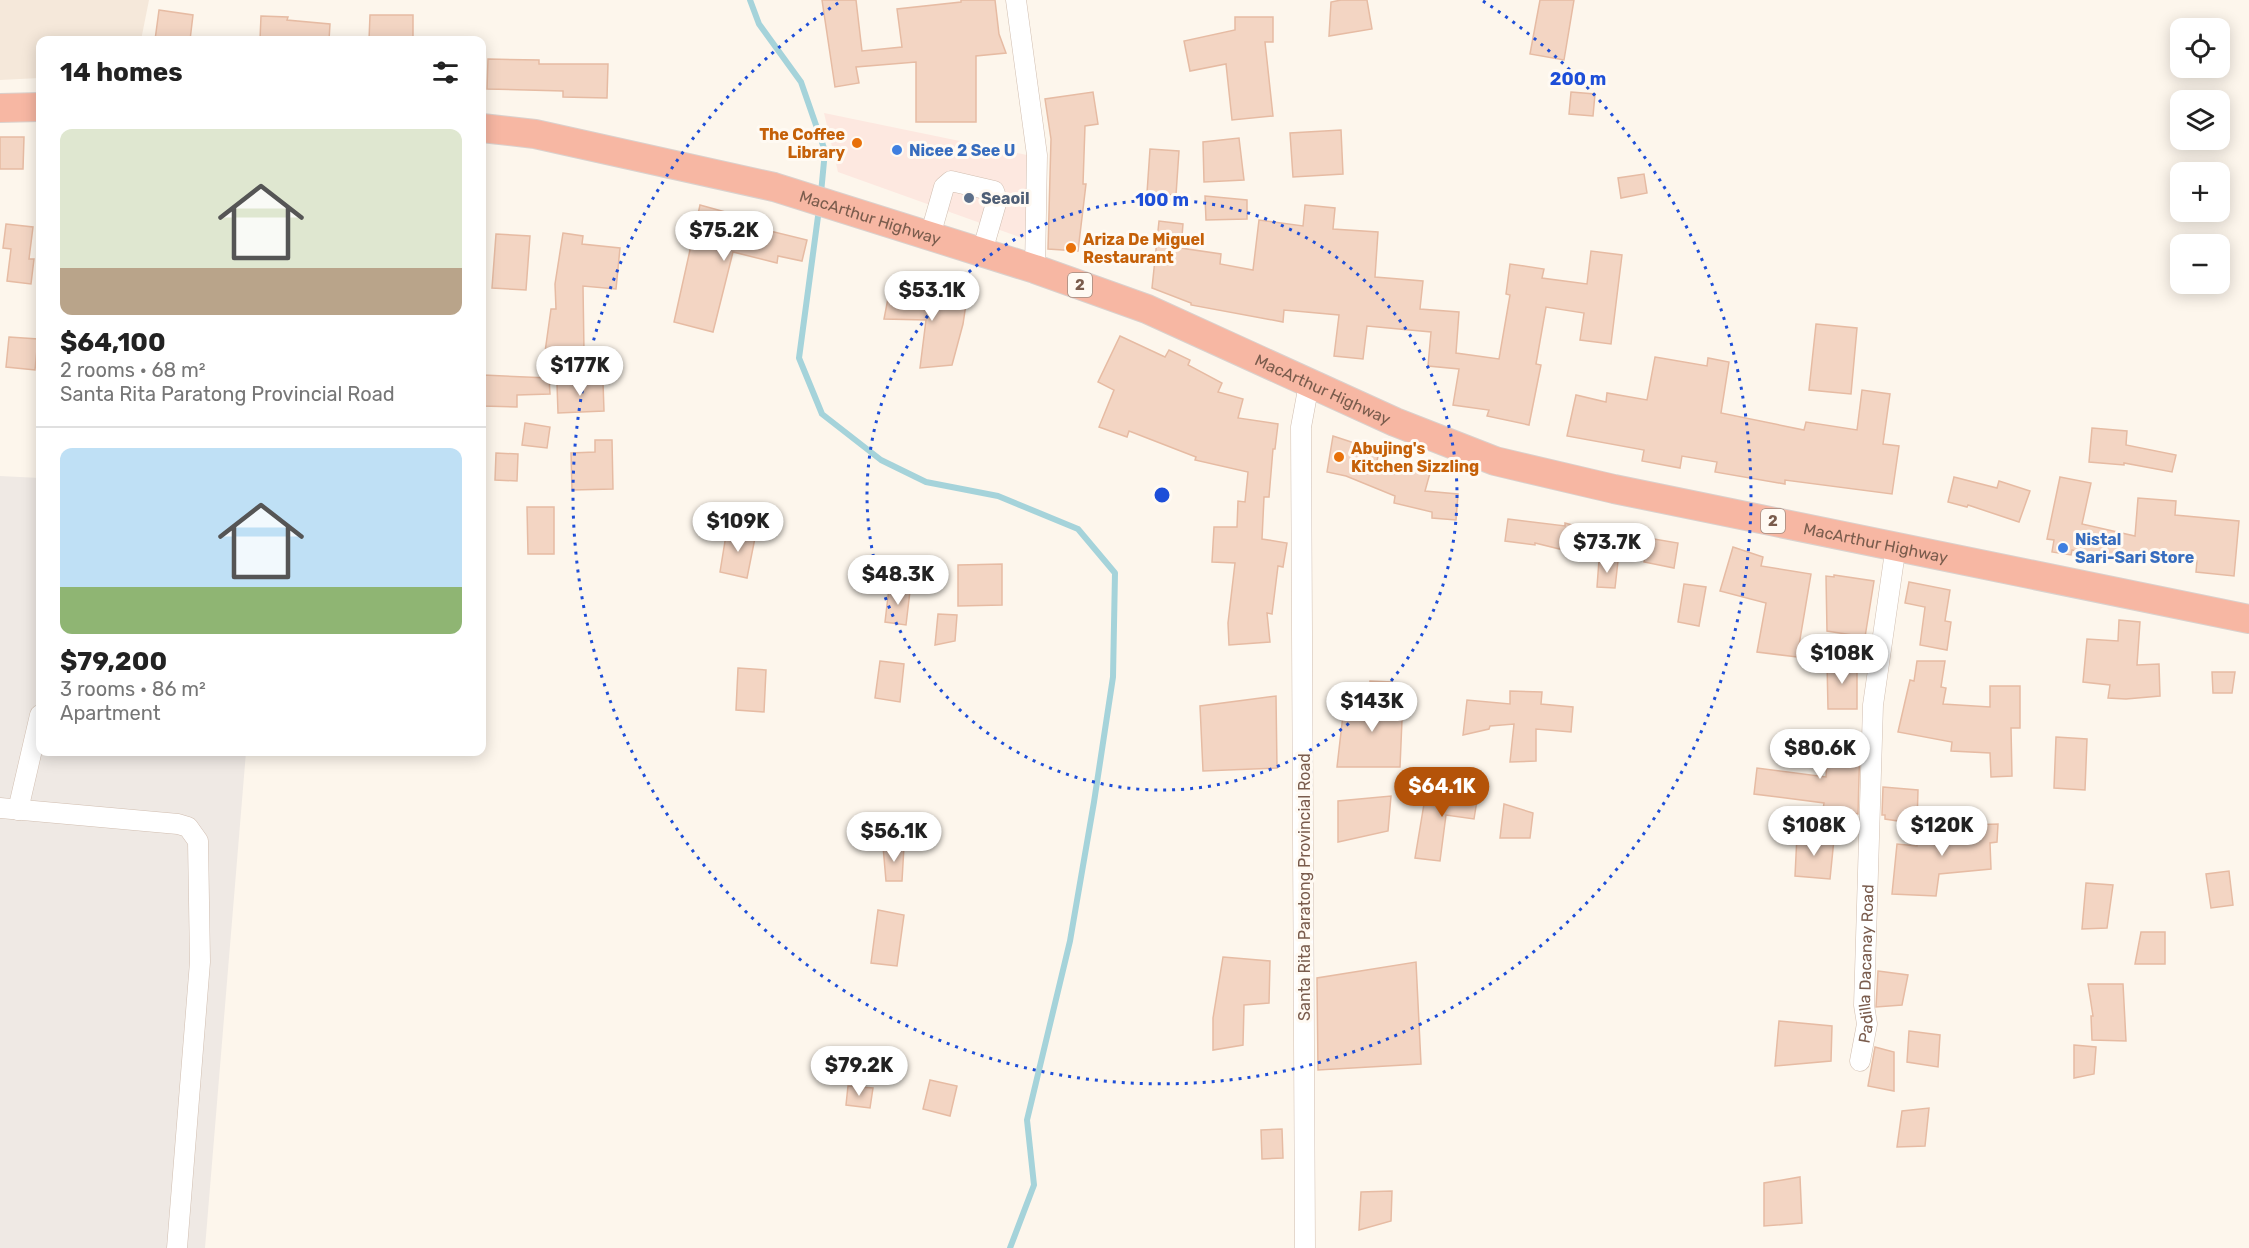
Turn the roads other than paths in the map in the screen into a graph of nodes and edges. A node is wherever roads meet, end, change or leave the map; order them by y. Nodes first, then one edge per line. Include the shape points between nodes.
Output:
1 (1016, 0) edge
2 (36, 107) edge
3 (0, 108) edge
4 (486, 128) edge
5 (930, 236) junction
6 (982, 252) junction
7 (1035, 269) junction
8 (1309, 384) junction
9 (1896, 545) junction
10 (2249, 619) edge
11 (36, 727) edge
12 (9, 809) edge
13 (1860, 1061) dead end
14 (177, 1248) edge
15 (1305, 1248) edge

1 - 7 street via 1037,155
2 - 3 highway
4 - 5 highway, MacArthur Highway / 2 via 535,134 774,187
5 - 6 highway, MacArthur Highway / 2
5 - 6 street via 944,187 951,181 994,191 997,200
6 - 7 highway, MacArthur Highway / 2
7 - 8 highway, MacArthur Highway / 2 via 1147,309
8 - 9 highway, MacArthur Highway / 2 via 1495,461 1614,489
8 - 15 street, Santa Rita Paratong Provincial Road via 1301,427
9 - 10 highway, MacArthur Highway / 2
9 - 13 street, Padilla Dacanay Road via 1873,705 1864,1005 1867,1024
11 - 12 street
12 - 14 street via 178,824 188,827 198,841 200,962

